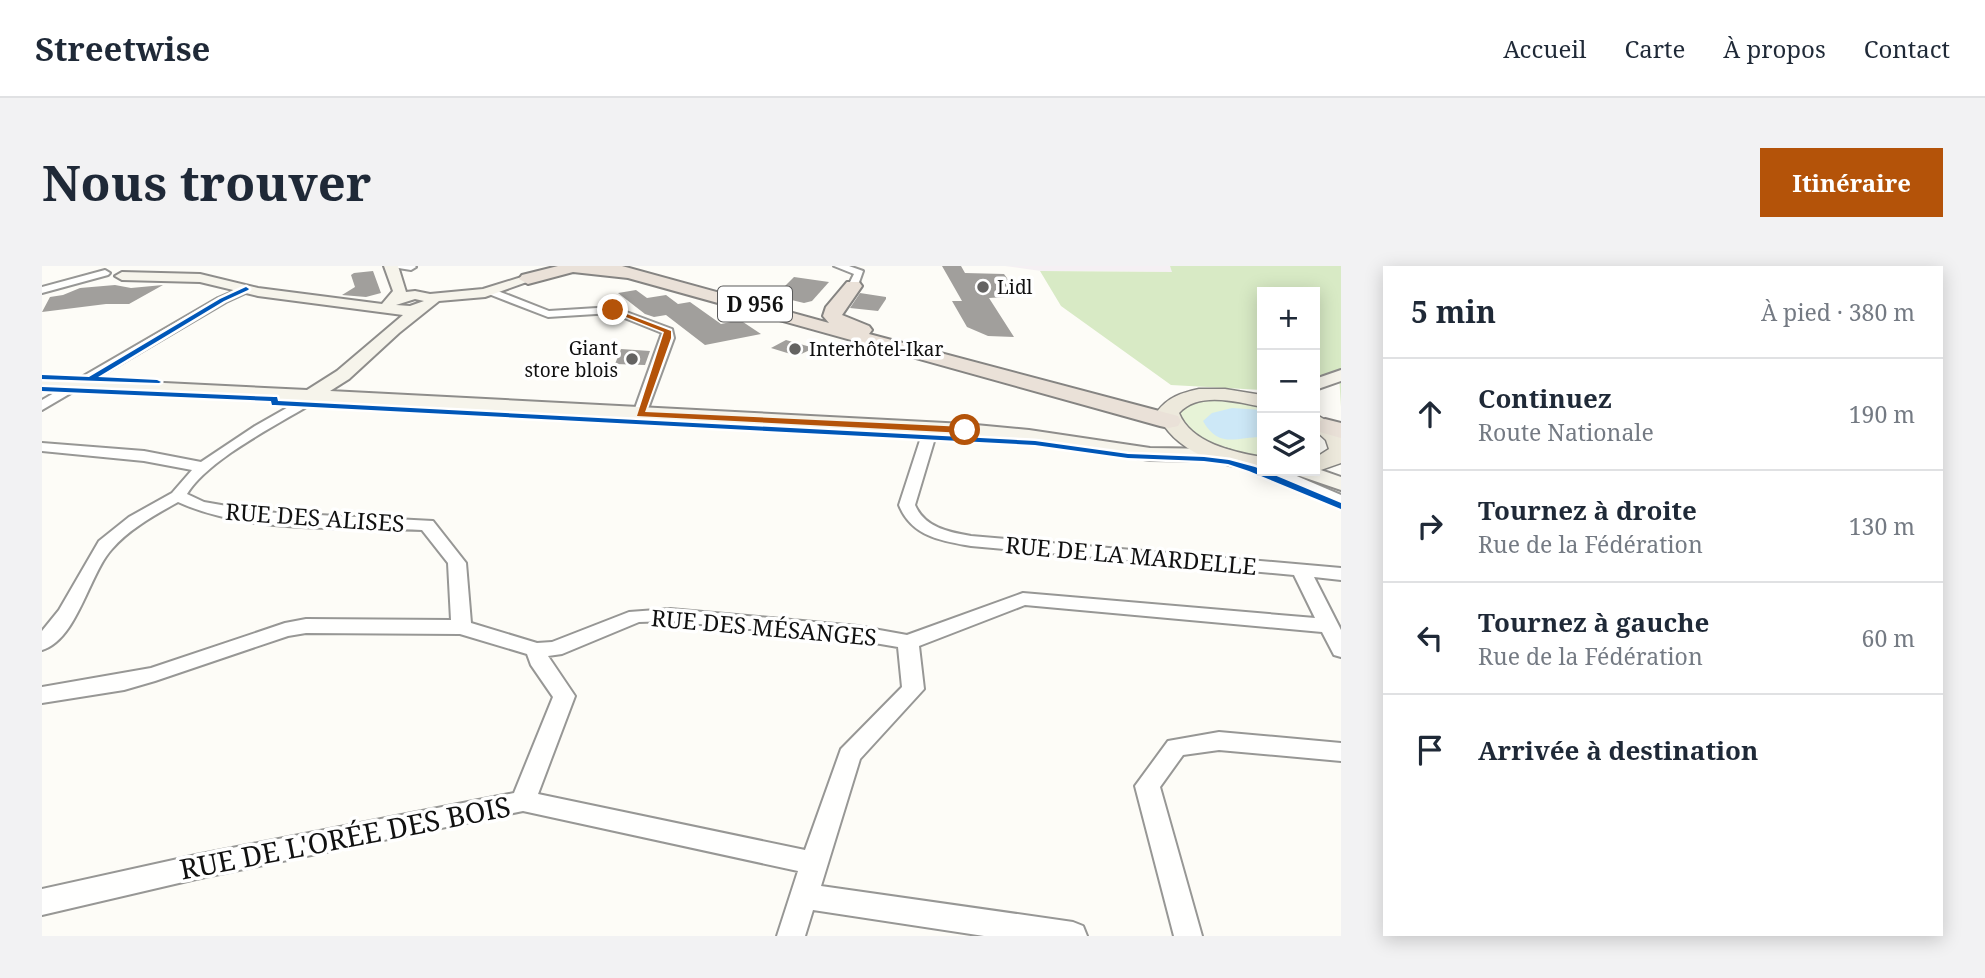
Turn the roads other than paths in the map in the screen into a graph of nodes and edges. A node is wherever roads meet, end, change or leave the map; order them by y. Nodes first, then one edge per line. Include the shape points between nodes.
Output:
1 (555, 266) edge
2 (603, 266) edge
3 (617, 266) edge
4 (839, 266) edge
5 (398, 267) edge
6 (144, 268) edge
7 (114, 273) edge
8 (159, 277) junction
9 (642, 277) junction
10 (528, 279) junction
11 (853, 286) joint
12 (246, 289) junction
13 (42, 290) edge
14 (487, 292) junction
15 (425, 302) junction
16 (351, 303) joint
17 (392, 304) junction
18 (393, 330) junction
19 (893, 342) junction
20 (1340, 375) edge
21 (1320, 377) edge
22 (42, 382) edge
23 (1320, 382) edge
24 (81, 384) junction
25 (318, 397) junction
26 (1257, 399) edge
27 (42, 406) edge
28 (640, 414) junction
29 (1176, 418) junction
30 (1327, 426) edge
31 (930, 428) junction
32 (42, 447) edge
33 (1125, 450) junction
34 (1224, 455) junction
35 (1334, 460) edge
36 (1257, 465) edge
37 (203, 467) junction
38 (1289, 476) edge
39 (1312, 476) edge
40 (1340, 495) edge
41 (178, 496) junction
42 (1301, 570) junction
43 (1341, 573) edge
44 (1328, 626) junction
45 (461, 627) junction
46 (908, 642) junction
47 (42, 643) edge
48 (537, 650) junction
49 (1341, 650) edge
50 (42, 695) edge
51 (1341, 752) edge
52 (523, 801) junction
53 (813, 863) junction
54 (805, 896) junction
55 (42, 902) edge
56 (791, 936) edge
57 (1073, 936) edge
58 (1188, 936) edge

1 - 10 highway
2 - 9 highway, D 956
3 - 19 highway, D 956
4 - 11 street via 860,273
5 - 15 street
5 - 17 street via 400,291
6 - 7 street
6 - 8 street
7 - 8 street
7 - 13 street
8 - 12 street via 200,278
9 - 10 highway, D 956 via 581,267
9 - 29 highway, D 956 via 1023,383
10 - 14 street
11 - 19 highway via 833,316
12 - 16 main road
12 - 24 street
14 - 15 street
14 - 28 street via 548,314 613,310 668,331
15 - 17 street
15 - 18 main road
16 - 17 street
17 - 18 street
18 - 25 street via 343,375 339,390
19 - 29 highway, D 956 via 1143,403
20 - 21 street
20 - 23 main road
22 - 24 main road
24 - 25 main road
24 - 27 street
25 - 28 street
25 - 37 street
26 - 29 main road via 1202,396
28 - 31 street
29 - 33 street via 1177,439 1160,447
29 - 34 main road
30 - 35 main road via 1340,443
31 - 33 street
31 - 42 street, RUE DE LA MARDELLE via 907,505 909,514 924,527 948,537
32 - 37 street via 144,456
33 - 34 street
34 - 36 main road
37 - 41 street via 181,487
38 - 40 street
39 - 40 street
41 - 45 street, RUE DES ALISES via 188,503 259,517 427,525 457,563
41 - 47 street via 100,550 60,627
42 - 43 street, RUE DE LA MARDELLE
42 - 44 street
44 - 46 street, RUE DES MÉSANGES via 1023,599
44 - 49 street
45 - 48 street, RUE DES MÉSANGES
45 - 50 street, RUE DES MÉSANGES via 306,626 124,682
46 - 48 street, RUE DES MÉSANGES via 857,632 670,615 636,617 555,649
46 - 53 street via 914,689 849,755
48 - 52 street via 538,660 564,696
51 - 58 street via 1219,741 1176,747 1147,786
52 - 53 street, RUE DE L'ORÉE DES BOIS
52 - 55 street, RUE DE L'ORÉE DES BOIS
53 - 54 street
54 - 56 street
54 - 57 street

